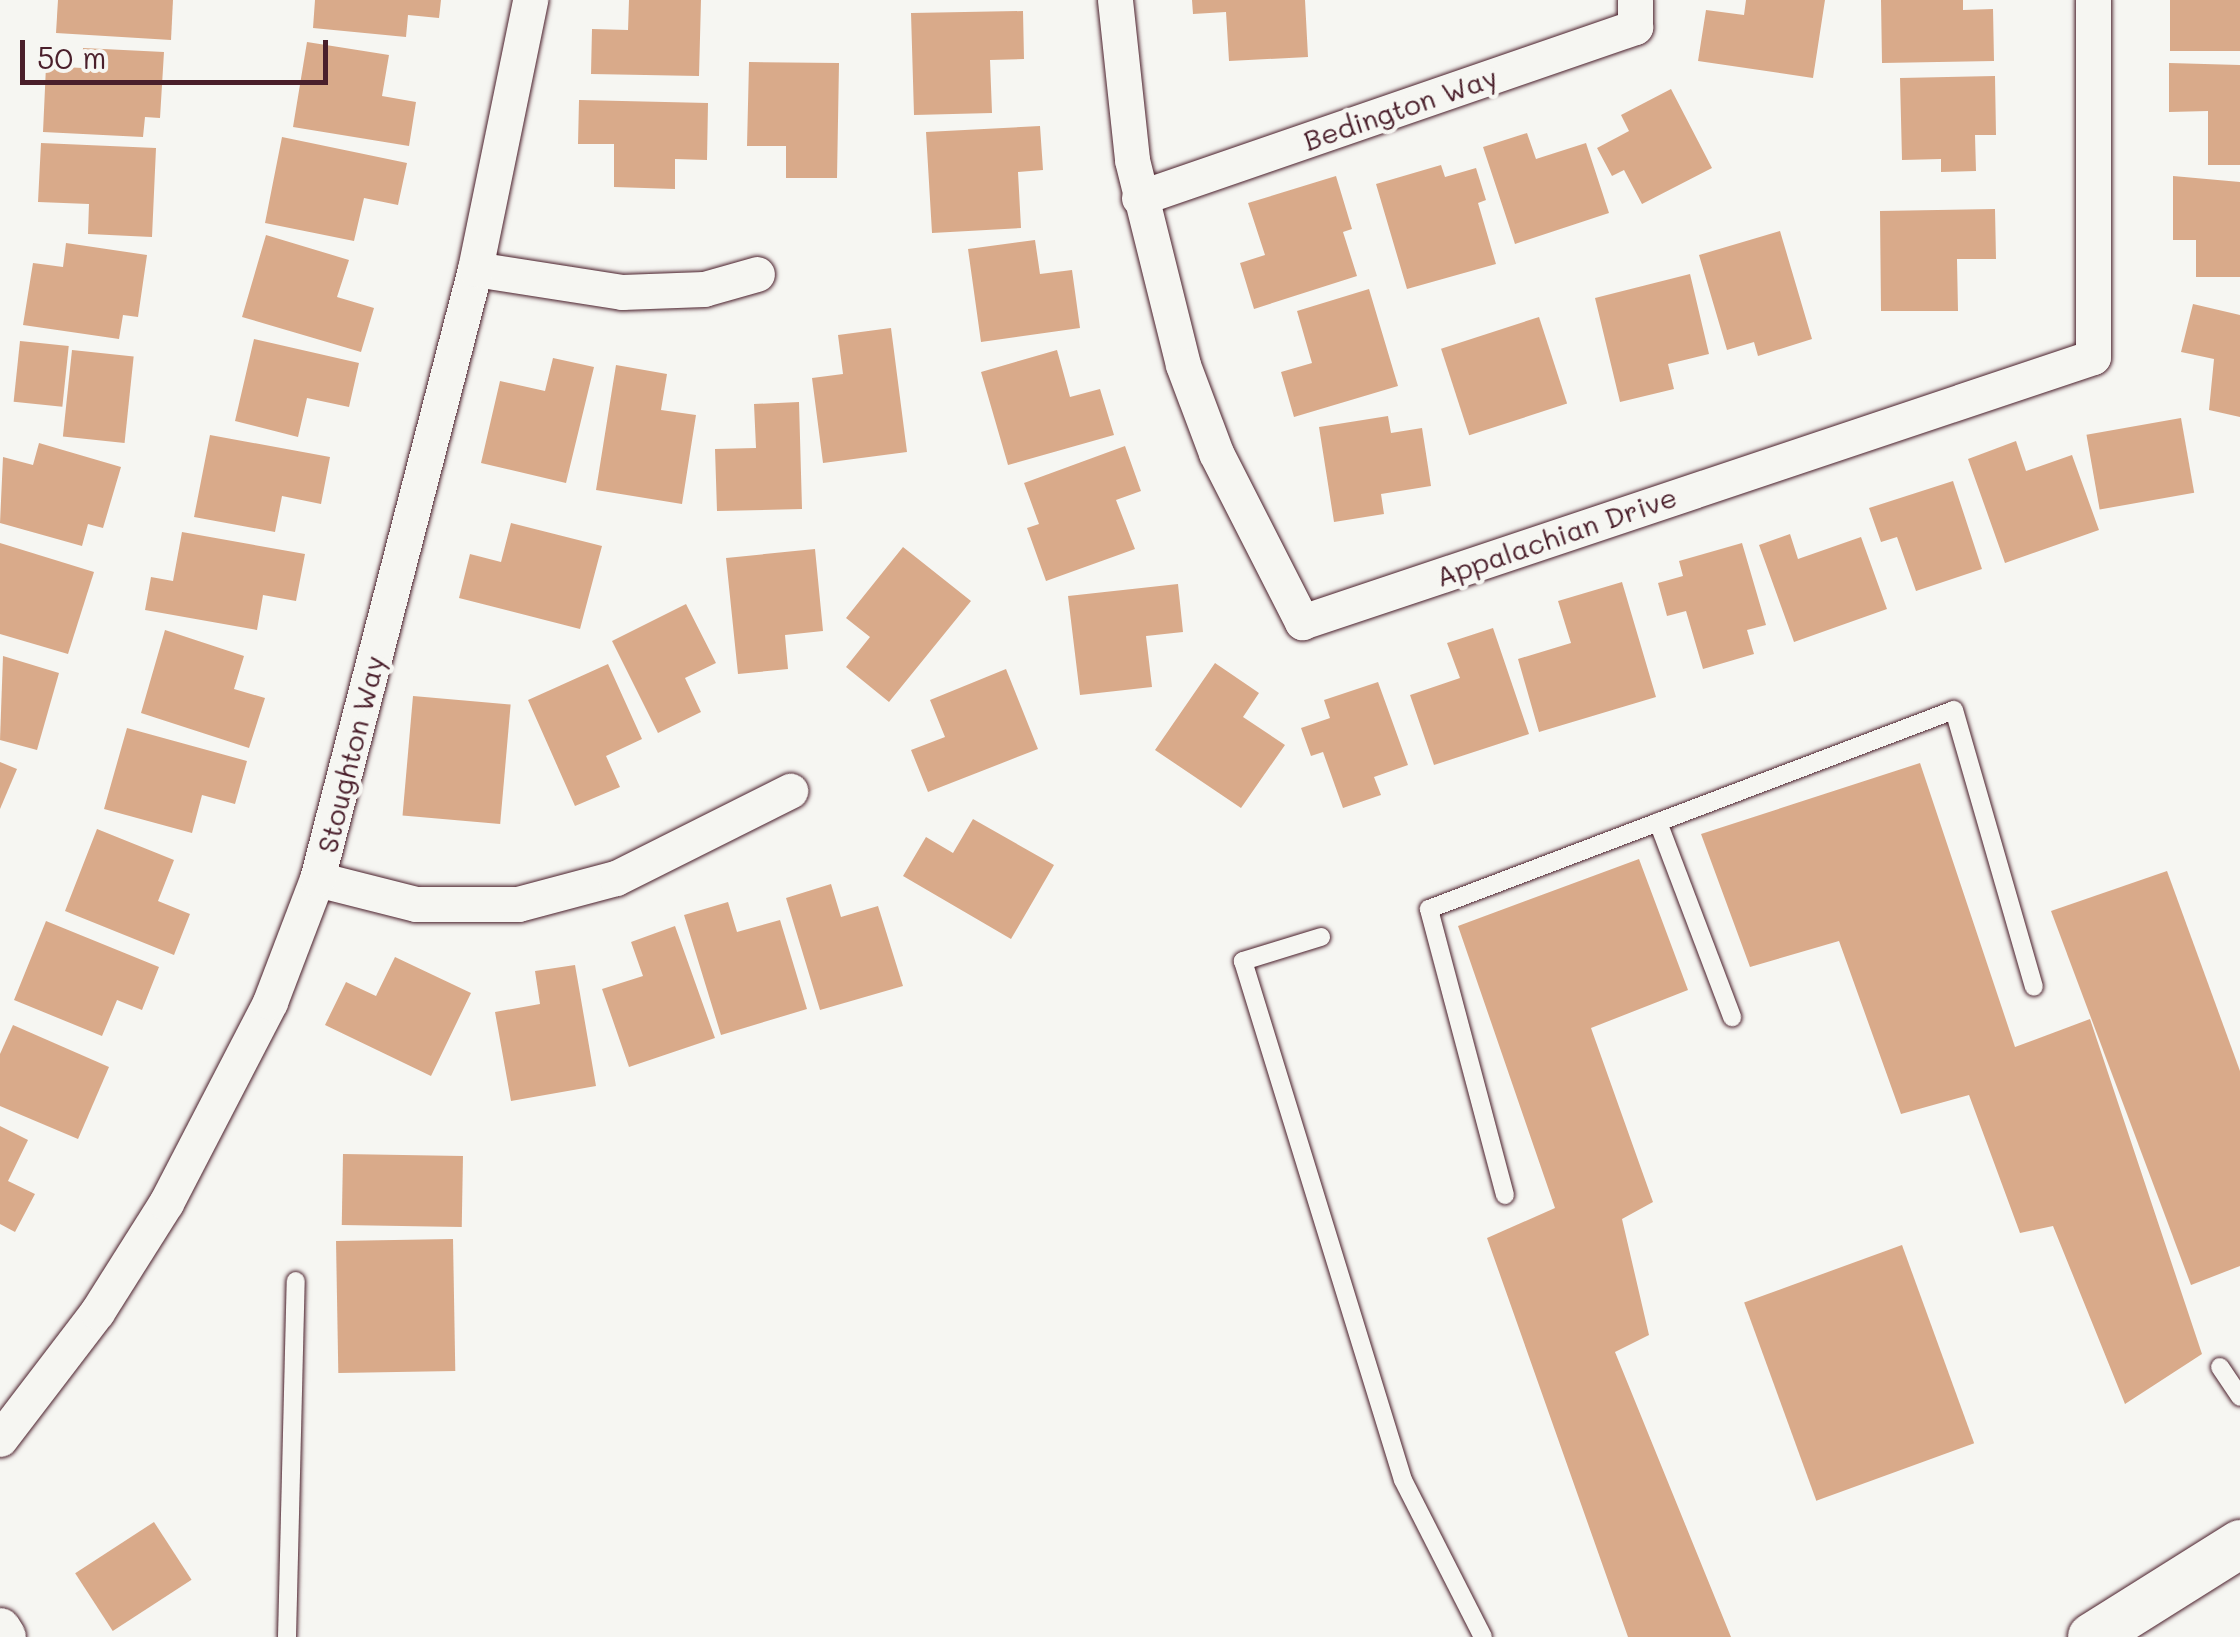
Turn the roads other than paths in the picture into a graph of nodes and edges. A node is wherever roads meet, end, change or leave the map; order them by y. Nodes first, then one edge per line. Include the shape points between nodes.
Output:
1 (530, 0) edge
2 (1115, 0) edge
3 (1635, 0) edge
4 (2093, 0) edge
5 (1139, 198) junction
6 (476, 269) junction
7 (756, 274) dead end
8 (790, 791) dead end
9 (1658, 822) junction
10 (317, 879) junction
11 (1320, 937) dead end
12 (2034, 986) dead end
13 (1732, 1017) dead end
14 (1506, 1196) dead end
15 (296, 1281) dead end
16 (2220, 1366) dead end
17 (2240, 1397) edge
18 (0, 1439) edge
19 (2240, 1544) edge
20 (0, 1629) edge
21 (5, 1637) edge
22 (287, 1637) edge
23 (1483, 1637) edge
24 (2092, 1637) edge

1 - 6 street, Stoughton Way
2 - 5 street, Appalachian Drive
3 - 5 street, Bedington Way via 1635,27
4 - 5 street, Appalachian Drive via 2093,356 1302,622 1210,436 1178,347
6 - 7 street via 622,292 704,290
6 - 10 street, Stoughton Way
8 - 10 street via 616,878 518,904 416,904
9 - 12 lane via 1954,710
9 - 13 lane
9 - 14 lane via 1429,909
10 - 18 street, Stoughton Way via 270,1002 166,1203 97,1312
11 - 23 lane via 1243,961 1403,1480
15 - 22 lane
16 - 17 lane
19 - 24 main road
20 - 21 street

